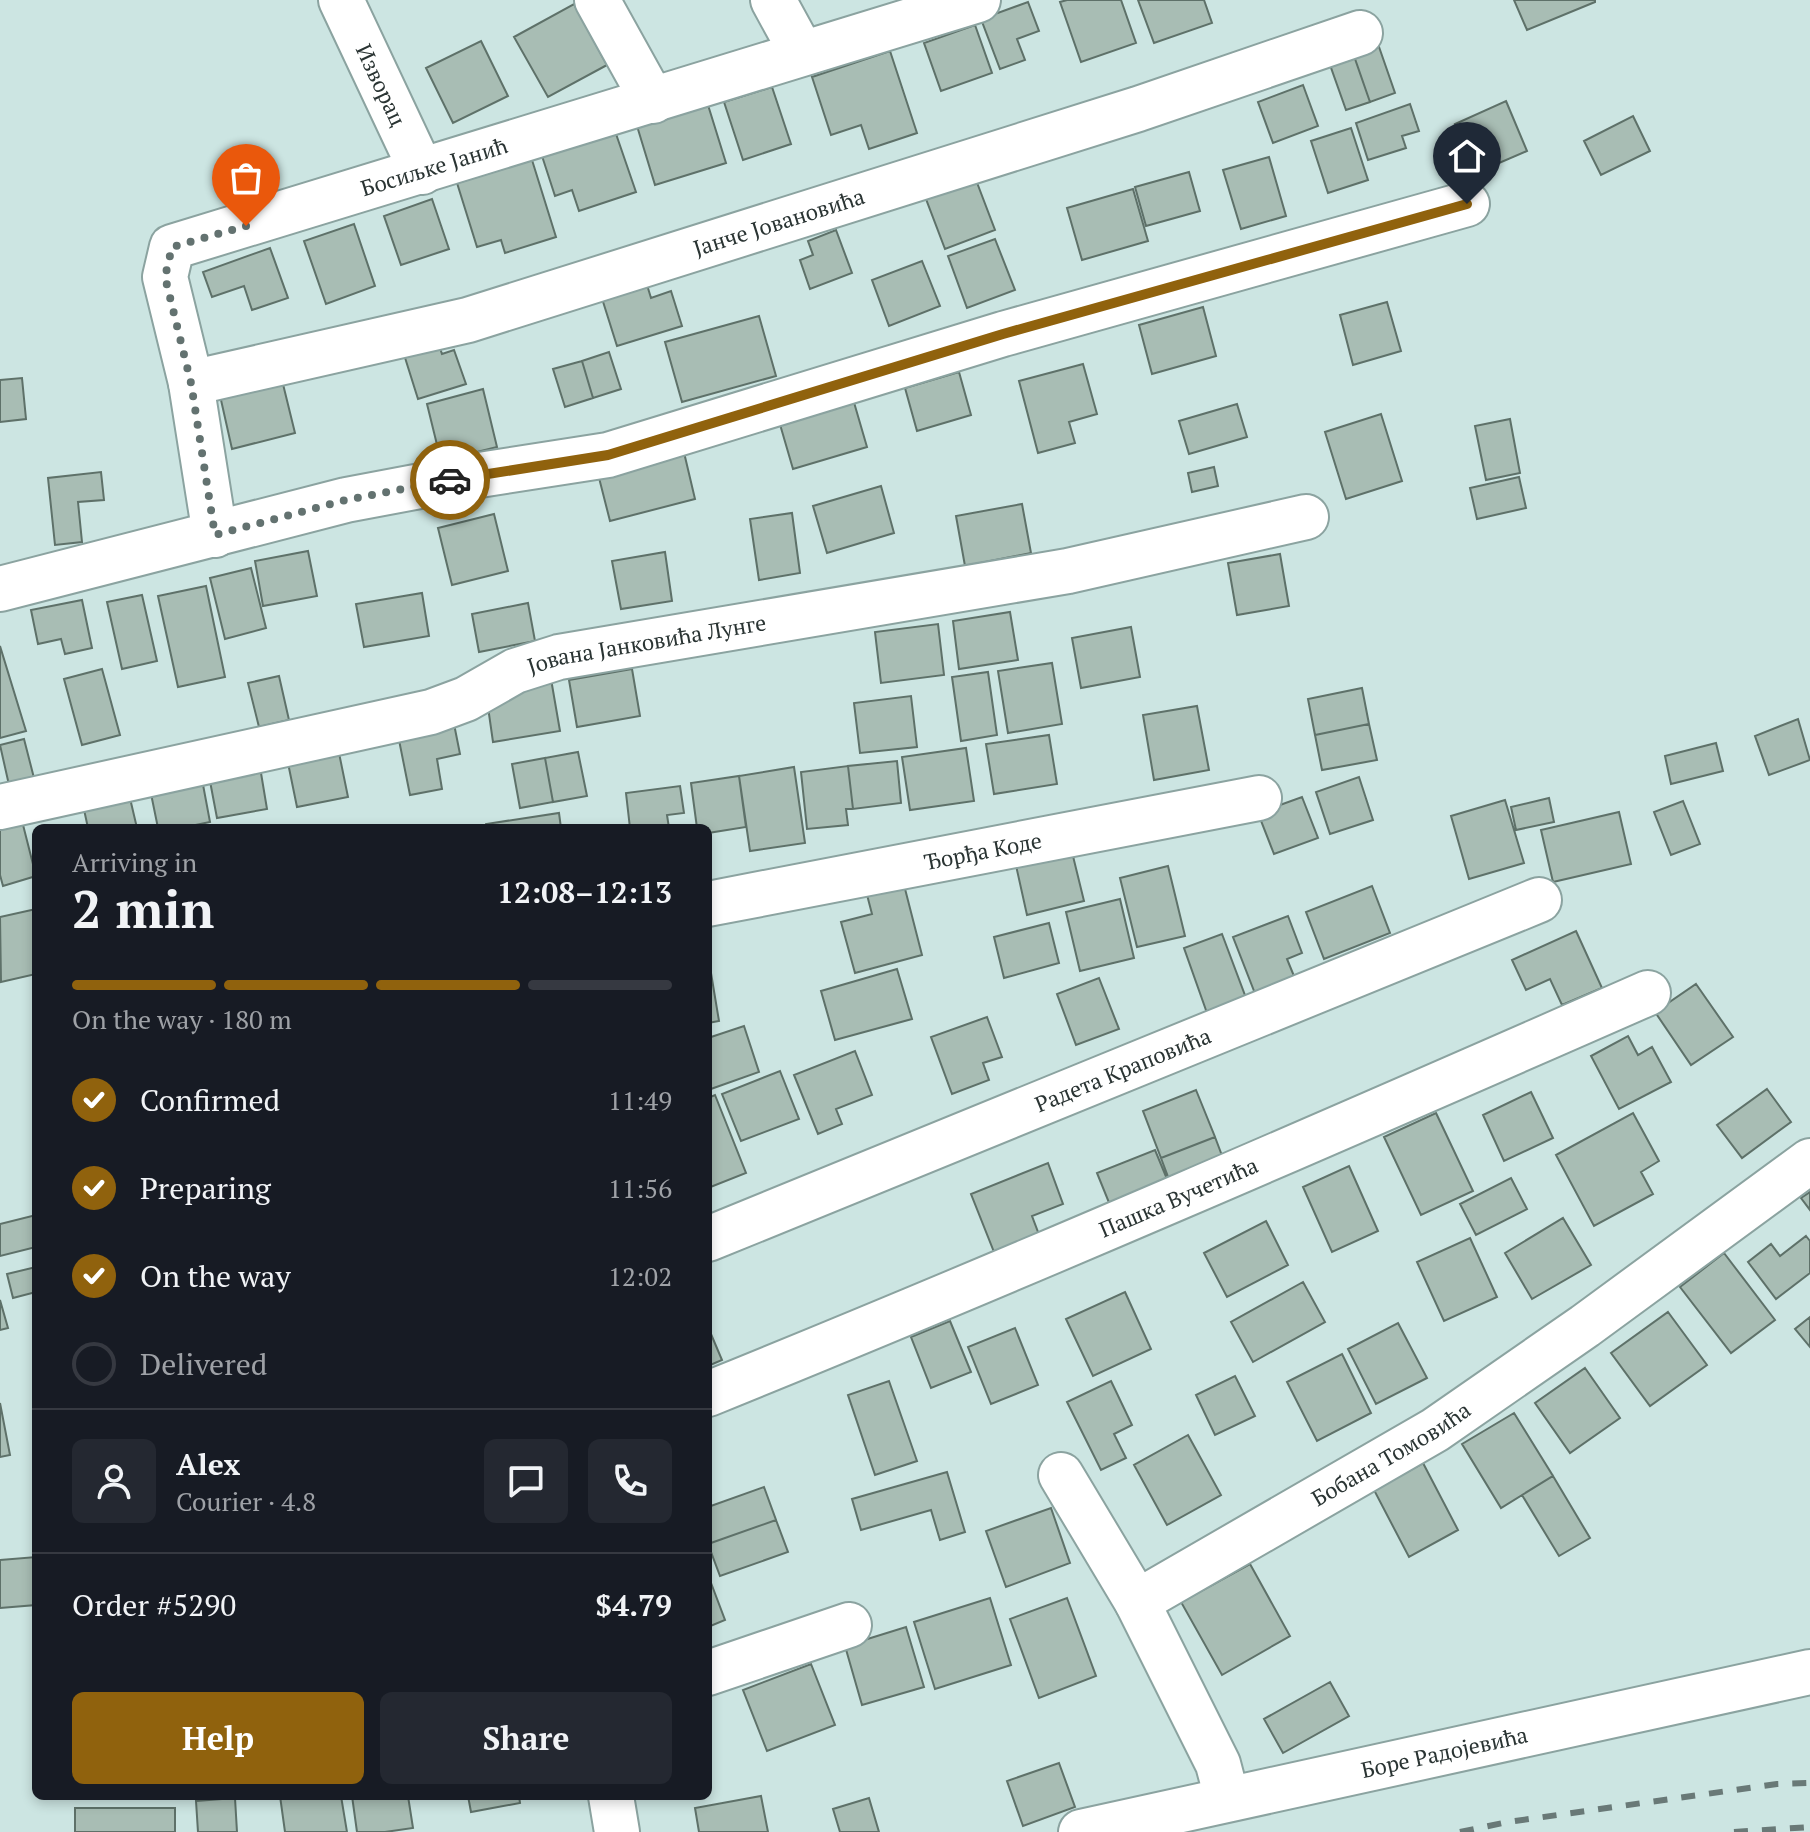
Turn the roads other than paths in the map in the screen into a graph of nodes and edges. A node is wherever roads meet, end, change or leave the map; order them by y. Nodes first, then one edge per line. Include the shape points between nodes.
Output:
1 (341, 0) edge
2 (597, 0) edge
3 (773, 0) edge
4 (978, 0) edge
5 (1360, 33) dead end
6 (802, 53) junction
7 (653, 101) junction
8 (422, 172) junction
9 (1467, 204) dead end
10 (191, 383) junction
11 (1306, 517) dead end
12 (215, 535) junction
13 (0, 589) edge
14 (1259, 798) dead end
15 (0, 807) edge
16 (1539, 900) dead end
17 (712, 903) edge
18 (1648, 993) dead end
19 (1810, 1161) edge
20 (712, 1237) edge
21 (712, 1392) edge
22 (1061, 1475) dead end
23 (1137, 1602) junction
24 (849, 1625) dead end
25 (712, 1672) edge
26 (1810, 1672) edge
27 (1227, 1798) junction
28 (612, 1800) edge
29 (617, 1832) edge
30 (1081, 1832) edge

1 - 8 street, Изворац
2 - 7 street
3 - 6 street
4 - 6 street, Босиљке Јанић
5 - 10 street, Јанче Јовановића via 1138,109 468,320
6 - 7 street, Босиљке Јанић
7 - 8 street, Босиљке Јанић
8 - 10 street, Босиљке Јанић via 172,247 165,277
9 - 12 street via 1003,334 608,455 346,500
10 - 12 street, Босиљке Јанић
11 - 15 street, Јована Јанковића Лунге via 1068,571 559,657 515,671 431,712
12 - 13 street
14 - 17 street, Ђорђа Коде
16 - 20 street, Радета Краповића
18 - 21 street, Пашка Вучетића via 1255,1166
19 - 23 street, Бобана Томовића via 1435,1430
22 - 23 street
23 - 27 street via 1218,1764
24 - 25 street
26 - 27 street, Боре Радојевића
27 - 30 street, Боре Радојевића
28 - 29 street

